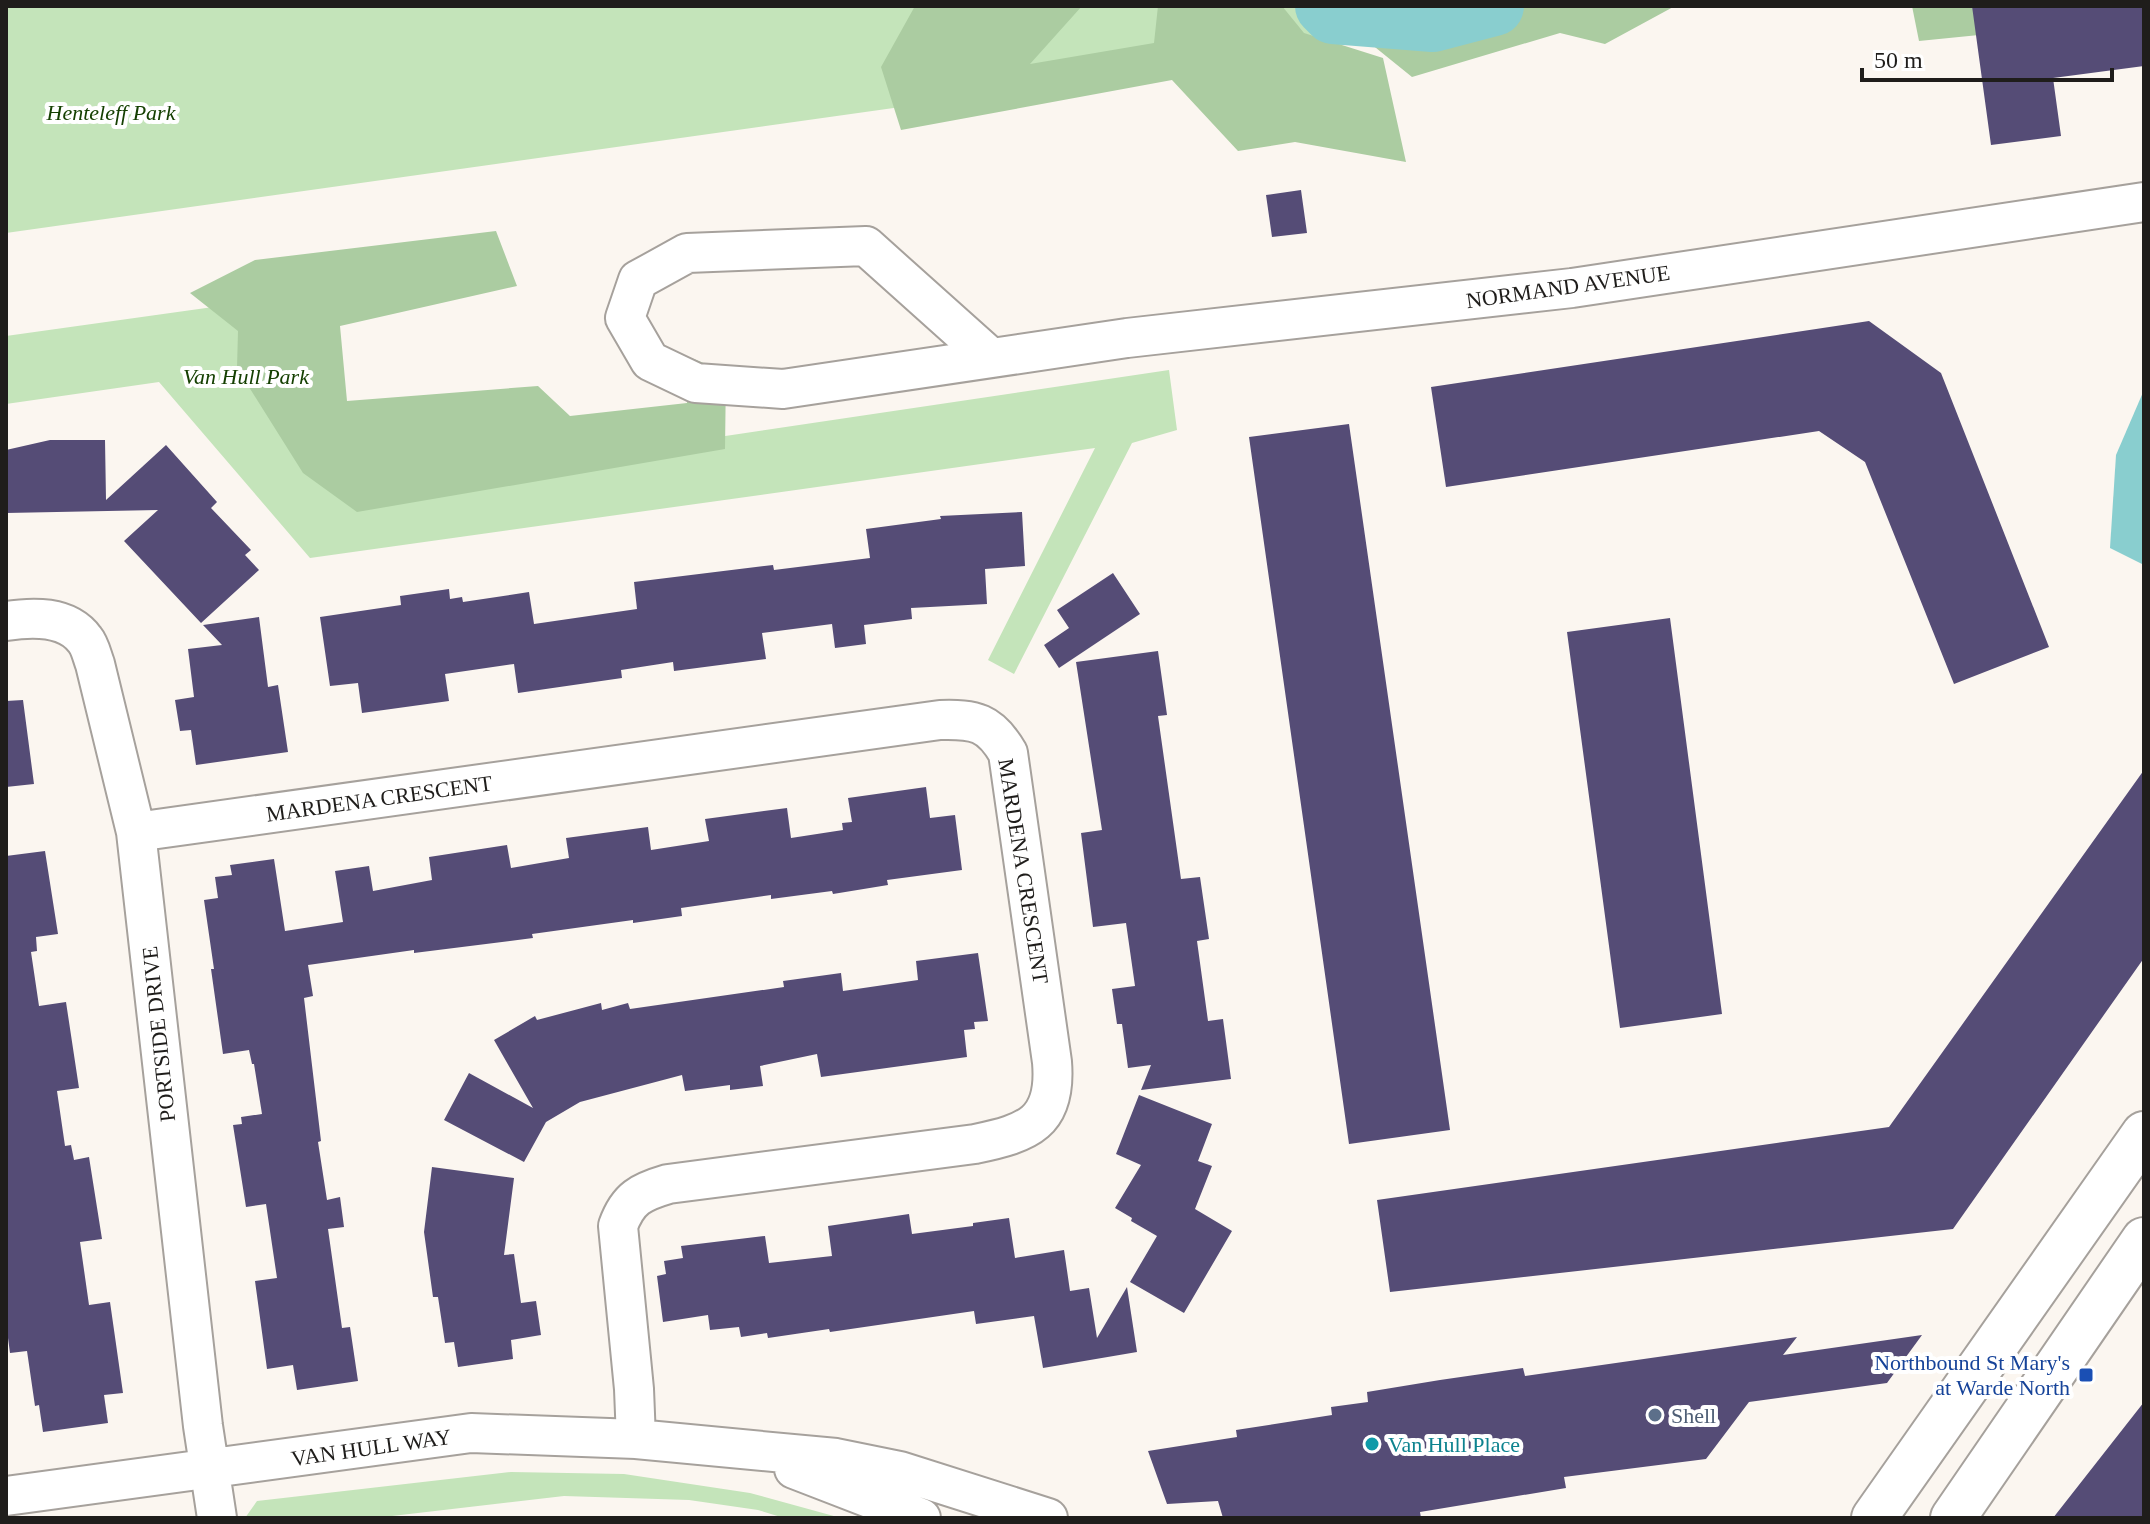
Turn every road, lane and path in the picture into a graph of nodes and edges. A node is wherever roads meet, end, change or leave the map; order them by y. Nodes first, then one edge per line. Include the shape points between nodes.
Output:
1 (2144, 202) edge
2 (991, 358) junction
3 (6, 621) edge
4 (136, 832) junction
5 (2144, 1134) edge
6 (2144, 1240) edge
7 (636, 1439) junction
8 (739, 1449) junction
9 (209, 1469) junction
10 (6, 1496) edge
11 (217, 1518) edge
12 (921, 1518) edge
13 (1048, 1518) edge
14 (1874, 1518) edge
15 (1953, 1518) edge

1 - 2 street, NORMAND AVENUE via 1572,288
2 - 2 street, NORMAND AVENUE via 866,246 687,253 638,280 625,318 650,361 696,383 783,389
3 - 4 street, PORTSIDE DRIVE via 60,621 84,638
4 - 7 street, MARDENA CRESCENT via 940,720 982,724 998,736 1008,753 1052,1062 1054,1082 1042,1115 1029,1129 975,1144 668,1184 643,1192 624,1209 618,1226
4 - 9 street, PORTSIDE DRIVE
5 - 14 main road
6 - 15 main road
7 - 8 street, VAN HULL WAY
7 - 9 street, VAN HULL WAY via 471,1433
8 - 12 street, VAN HULL WAY
8 - 13 street, VAN HULL WAY via 836,1458 900,1471
9 - 10 street, VAN HULL WAY
9 - 11 street, PORTSIDE DRIVE

